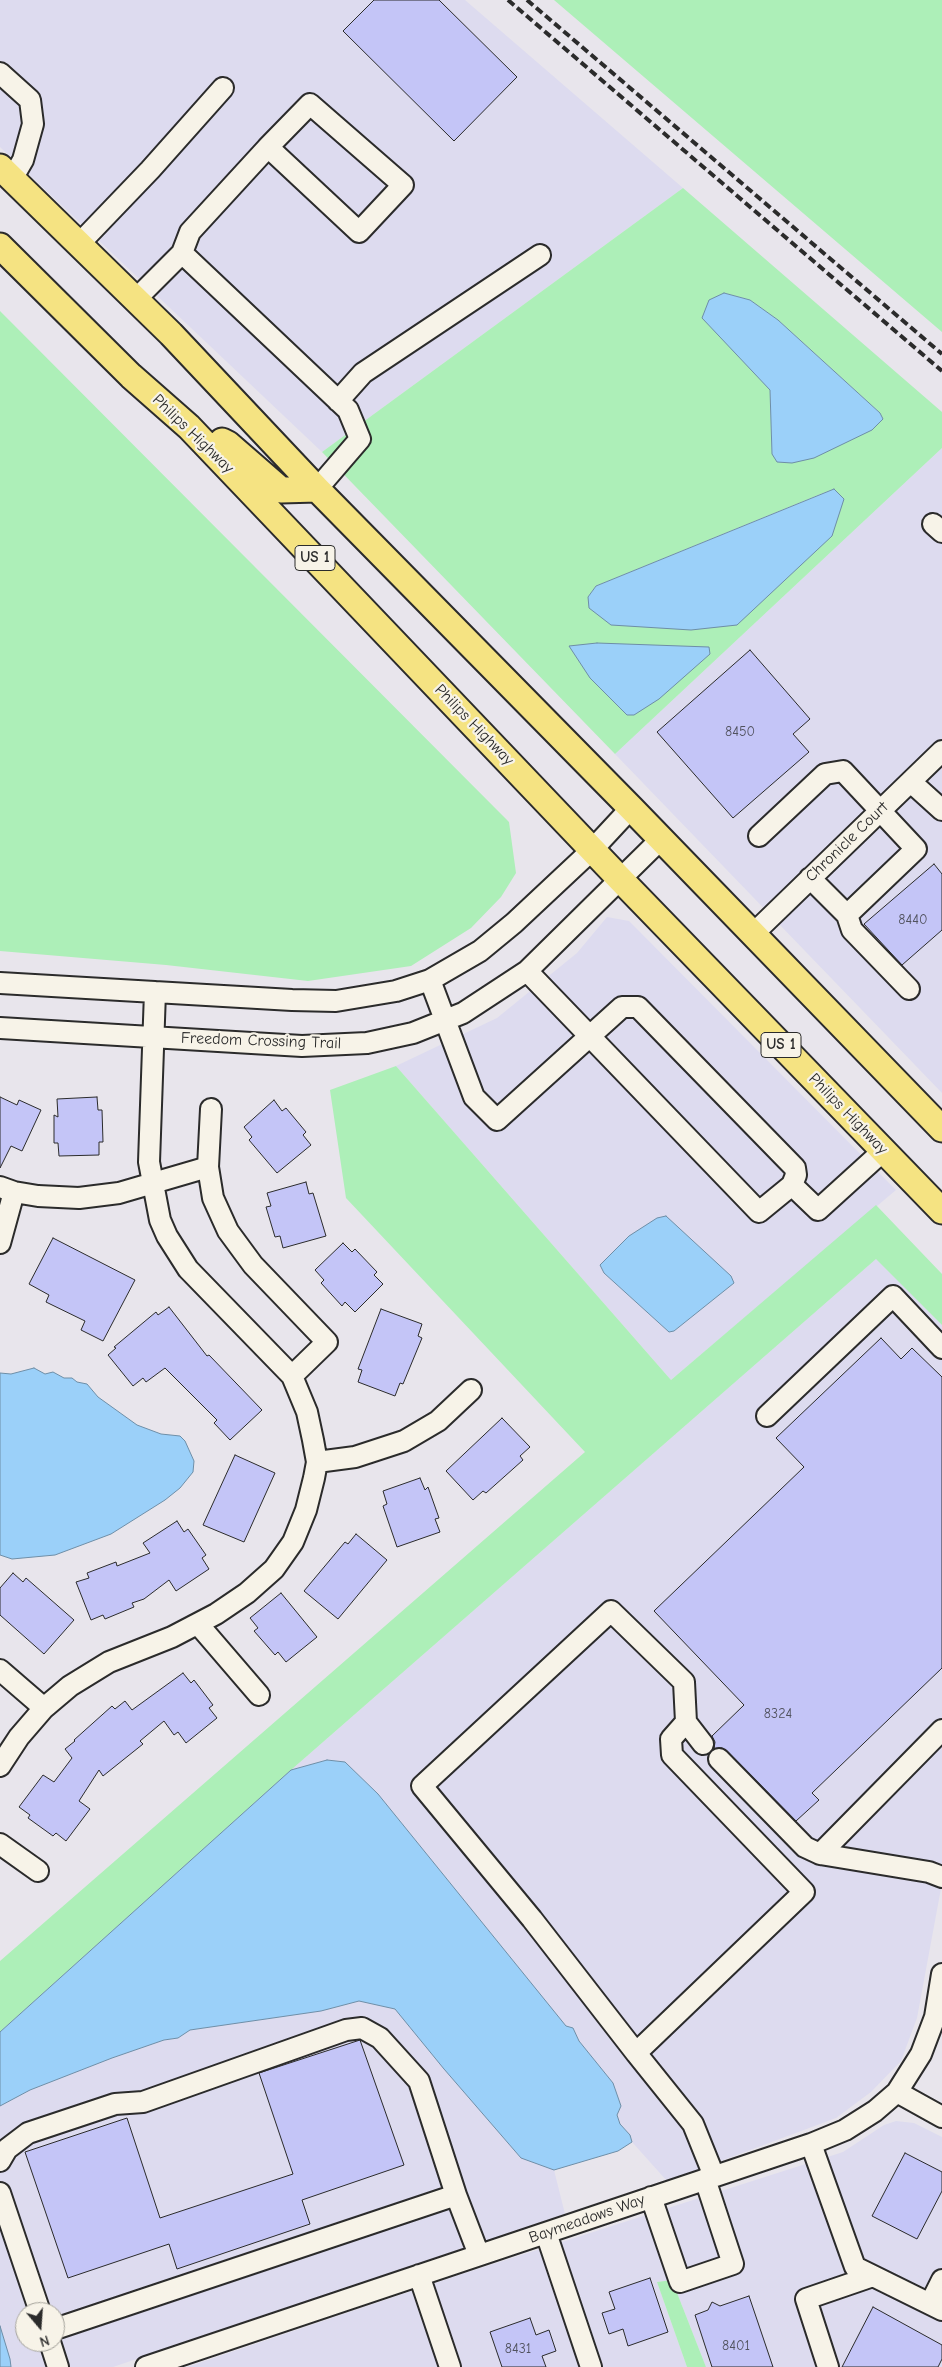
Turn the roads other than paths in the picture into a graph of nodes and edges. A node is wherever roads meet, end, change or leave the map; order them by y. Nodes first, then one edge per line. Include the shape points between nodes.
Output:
1 (0, 73) edge
2 (223, 88) dead end
3 (268, 147) junction
4 (6, 173) edge
5 (79, 244) junction
6 (0, 246) edge
7 (182, 253) junction
8 (540, 255) dead end
9 (135, 300) junction
10 (338, 401) junction
11 (189, 427) junction
12 (317, 488) junction
13 (942, 751) edge
14 (911, 782) junction
15 (631, 808) junction
16 (941, 810) edge
17 (879, 811) junction
18 (759, 836) dead end
19 (661, 839) junction
20 (592, 850) junction
21 (810, 878) junction
22 (621, 880) junction
23 (846, 915) junction
24 (753, 934) junction
25 (526, 971) junction
26 (430, 980) junction
27 (0, 983) edge
28 (909, 989) dead end
29 (155, 992) junction
30 (446, 1021) junction
31 (0, 1028) edge
32 (588, 1036) junction
33 (153, 1037) junction
34 (212, 1109) dead end
35 (942, 1129) edge
36 (883, 1150) junction
37 (208, 1167) junction
38 (153, 1183) junction
39 (792, 1185) junction
40 (7, 1189) edge
41 (942, 1211) edge
42 (0, 1242) edge
43 (942, 1348) edge
44 (292, 1376) junction
45 (471, 1390) dead end
46 (767, 1416) dead end
47 (317, 1462) junction
48 (198, 1624) junction
49 (0, 1670) edge
50 (259, 1695) dead end
51 (44, 1708) junction
52 (686, 1722) junction
53 (942, 1730) edge
54 (703, 1744) dead end
55 (719, 1759) dead end
56 (0, 1766) edge
57 (0, 1844) edge
58 (820, 1854) junction
59 (38, 1871) dead end
60 (942, 1877) edge
61 (942, 1974) edge
62 (636, 2053) junction
63 (897, 2092) junction
64 (942, 2117) edge
65 (812, 2144) junction
66 (0, 2162) edge
67 (710, 2178) junction
68 (0, 2193) edge
69 (456, 2195) junction
70 (651, 2197) junction
71 (546, 2233) junction
72 (479, 2255) junction
73 (419, 2275) junction
74 (874, 2276) junction
75 (942, 2280) edge
76 (37, 2302) edge
77 (936, 2307) edge
78 (65, 2326) edge
79 (53, 2352) edge
80 (58, 2367) edge
81 (146, 2367) edge
82 (450, 2367) edge
83 (591, 2367) edge
84 (828, 2367) edge

1 - 4 street via 30,100 33,124 23,160
2 - 5 street
3 - 3 street via 359,232 403,185 310,104
3 - 7 street via 190,232
4 - 5 main road
5 - 9 main road
6 - 11 main road, Philips Highway / US 1 via 130,376
7 - 9 street
7 - 10 street
8 - 10 street via 363,373
9 - 12 main road
10 - 12 street via 348,410 360,440
11 - 12 main road via 228,444 281,490
11 - 20 main road, Philips Highway / US 1
12 - 15 main road
13 - 14 street, Chronicle Court
14 - 16 street
14 - 17 street, Chronicle Court
15 - 19 main road
15 - 20 street
17 - 18 street via 843,771 825,774
17 - 21 street, Chronicle Court
17 - 23 street via 916,849
19 - 22 street, Freedom Crossing Trail
19 - 24 main road
20 - 22 main road, Philips Highway / US 1
20 - 26 street via 480,951
21 - 23 street
21 - 24 street, Chronicle Court
22 - 25 street, Freedom Crossing Trail
22 - 36 main road, Philips Highway / US 1
23 - 28 street via 852,930
24 - 35 main road
25 - 30 street, Freedom Crossing Trail via 490,997
25 - 32 street
26 - 29 street via 396,991 336,1001
26 - 30 street
27 - 29 street
29 - 33 street
30 - 32 street via 474,1097 497,1120
30 - 33 street, Freedom Crossing Trail via 390,1039 336,1046
31 - 33 street, Freedom Crossing Trail
32 - 39 street via 759,1212
32 - 39 street via 622,1007 638,1006 795,1168
33 - 38 street via 149,1162
34 - 37 street
36 - 39 street via 818,1210
36 - 41 main road, Philips Highway / US 1
37 - 38 street
37 - 44 street via 213,1198 228,1231 253,1266 327,1342
38 - 40 street via 118,1193 79,1198 38,1196
38 - 44 street via 160,1220 188,1269
40 - 42 street
43 - 46 street via 893,1296
44 - 47 street via 307,1412
45 - 47 street via 438,1421 404,1441 355,1456
47 - 48 street via 306,1510 292,1542 274,1569 247,1593
48 - 50 street
48 - 51 street via 109,1662 70,1686
49 - 51 street
51 - 56 street
52 - 54 street
52 - 62 street via 671,1739 672,1756 804,1892
52 - 62 street via 684,1682 612,1611 422,1786
53 - 58 street
55 - 58 street via 805,1847
57 - 59 street
58 - 60 street via 929,1872
61 - 63 street, Baymeadows Way via 935,2017 920,2054
62 - 67 street via 693,2124
63 - 64 street
63 - 65 street, Baymeadows Way via 845,2130
65 - 67 street, Baymeadows Way
65 - 74 street via 855,2267
66 - 69 street via 7,2149 28,2133 115,2104 143,2102 346,2030 362,2028 380,2038 419,2082
67 - 70 street, Baymeadows Way
67 - 70 street via 733,2264 680,2282
68 - 76 street
69 - 72 street
69 - 78 street
70 - 71 street, Baymeadows Way
71 - 72 street, Baymeadows Way
71 - 83 street
72 - 73 street, Baymeadows Way
73 - 81 street, Baymeadows Way
73 - 82 street
74 - 77 street
74 - 84 street via 806,2299
75 - 77 street
79 - 80 street

